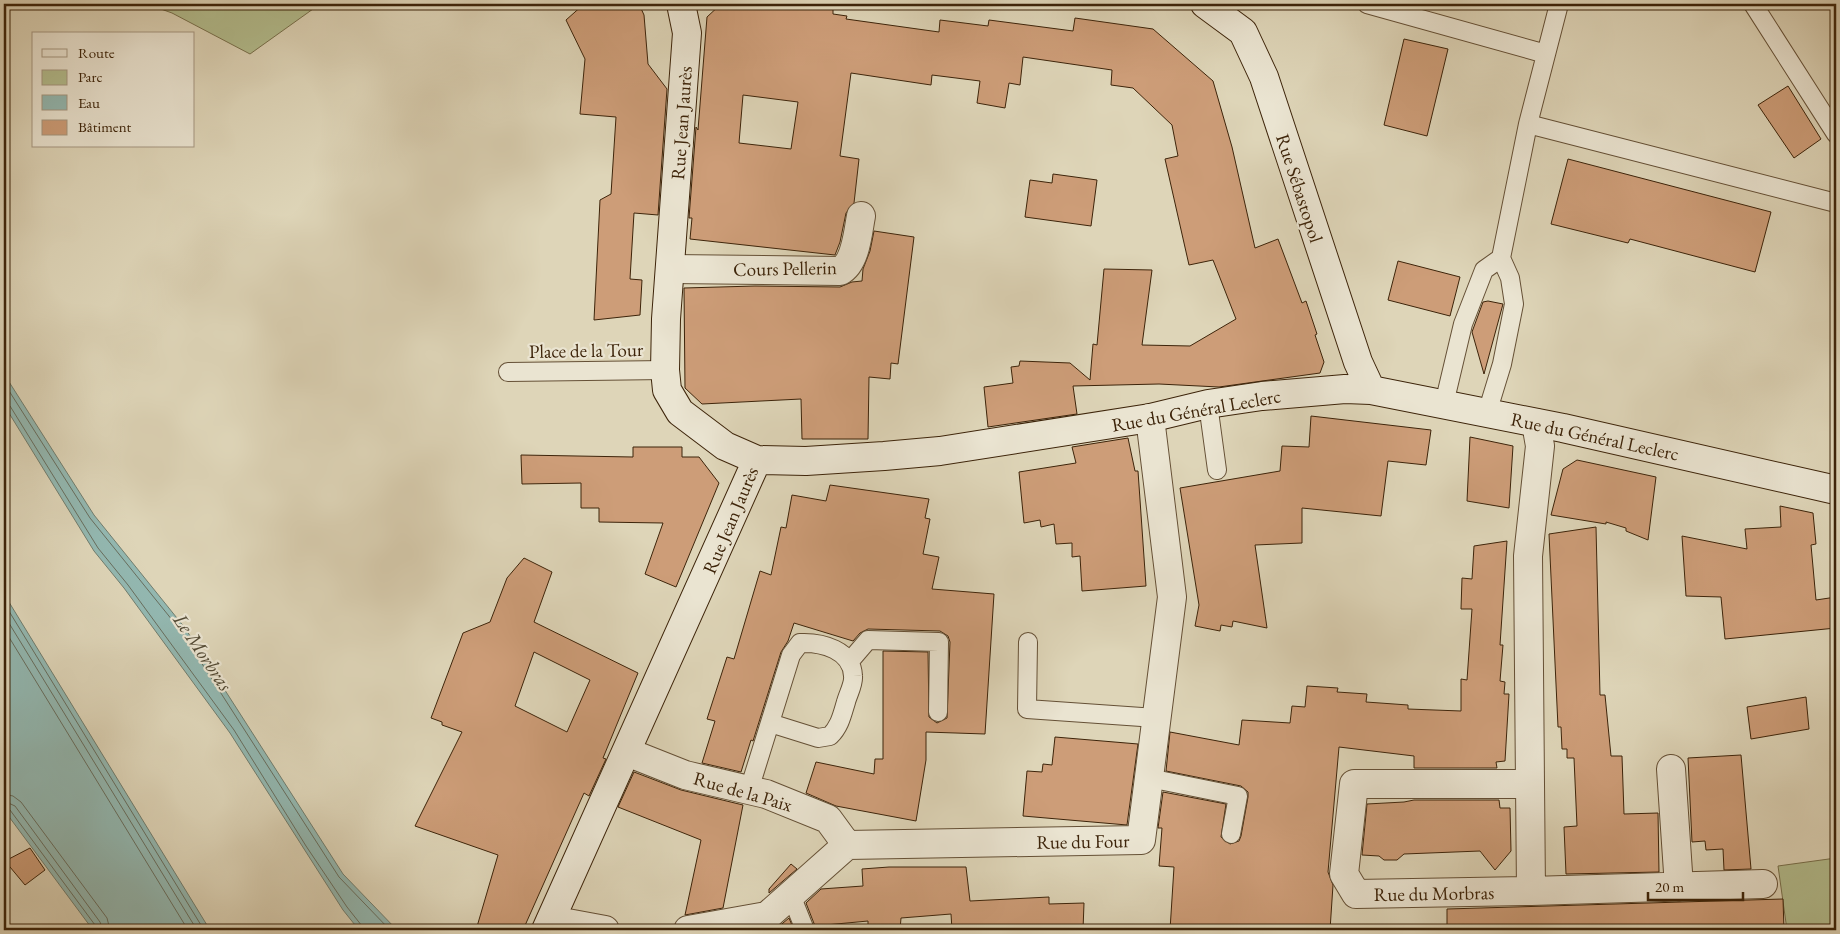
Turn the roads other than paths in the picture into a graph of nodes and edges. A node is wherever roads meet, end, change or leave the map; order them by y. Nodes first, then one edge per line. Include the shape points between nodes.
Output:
1 (681, 4) edge
2 (1205, 4) edge
3 (1367, 4) edge
4 (1559, 4) edge
5 (1754, 4) edge
6 (1546, 54) junction
7 (1528, 124) junction
8 (1836, 134) edge
9 (1836, 203) edge
10 (861, 216) dead end
11 (1501, 258) junction
12 (671, 269) junction
13 (665, 370) junction
14 (508, 372) dead end
15 (1371, 390) junction
16 (1208, 404) junction
17 (1444, 404) junction
18 (1487, 413) junction
19 (1150, 418) junction
20 (1536, 423) junction
21 (757, 460) junction
22 (1217, 470) dead end
23 (1836, 490) edge
24 (1028, 642) dead end
25 (850, 661) junction
26 (938, 712) dead end
27 (1156, 718) junction
28 (770, 724) junction
29 (627, 752) junction
30 (1671, 769) dead end
31 (1149, 778) junction
32 (1530, 784) junction
33 (749, 790) junction
34 (1231, 834) dead end
35 (847, 846) junction
36 (1762, 884) dead end
37 (1679, 887) junction
38 (1531, 892) junction
39 (791, 895) junction
40 (549, 925) edge
41 (604, 930) edge
42 (688, 930) edge
43 (805, 930) edge

1 - 12 street, Rue Jean Jaurès via 687,34
2 - 15 street, Rue Sébastopol via 1243,32 1264,77 1358,362
3 - 6 lane
4 - 6 lane
5 - 8 lane
6 - 7 lane
7 - 9 lane
7 - 11 lane
10 - 12 street, Cours Pellerin via 852,256 840,271
11 - 17 lane via 1484,270 1463,324
11 - 18 lane via 1510,278 1514,304 1502,364
12 - 13 street, Rue Jean Jaurès
13 - 14 lane, Place de la Tour
13 - 21 street, Rue Jean Jaurès via 667,390 680,412 725,446
15 - 16 street, Rue du Général Leclerc via 1262,396
15 - 17 street, Rue du Général Leclerc
16 - 19 street, Rue du Général Leclerc
16 - 22 lane
17 - 18 street, Rue du Général Leclerc
18 - 20 street, Rue du Général Leclerc
19 - 21 street, Rue du Général Leclerc via 940,451 806,461
19 - 27 street, Rue du Four via 1172,598
20 - 23 street, Rue du Général Leclerc
20 - 32 street via 1540,446 1528,556
21 - 29 street, Rue Jean Jaurès
24 - 27 lane via 1028,709
25 - 26 lane via 868,640 939,642
25 - 28 lane via 840,652 813,643 800,643 791,654
25 - 28 lane via 854,677 838,727 830,736 818,738
27 - 31 street, Rue du Four
28 - 33 lane
29 - 33 street, Rue de la Paix via 685,774
29 - 40 street, Rue Jean Jaurès
30 - 37 street
31 - 34 lane via 1238,796
31 - 35 street, Rue du Four via 1141,840
32 - 38 street
32 - 38 street, Rue du Morbras via 1354,784 1344,874 1356,894
33 - 35 street, Rue de la Paix via 828,819
35 - 39 street
36 - 37 street, Rue du Morbras
37 - 38 street, Rue du Morbras
39 - 42 street via 767,916
39 - 43 lane
40 - 41 street

